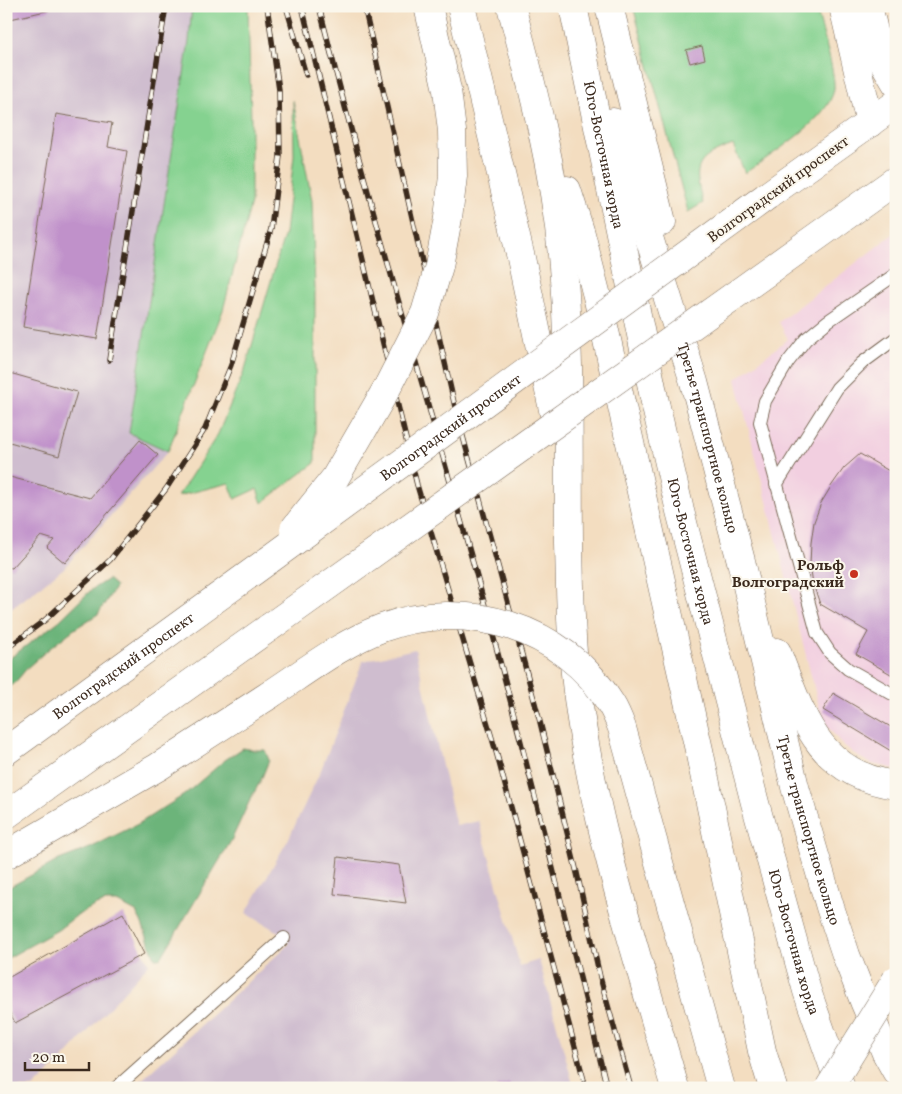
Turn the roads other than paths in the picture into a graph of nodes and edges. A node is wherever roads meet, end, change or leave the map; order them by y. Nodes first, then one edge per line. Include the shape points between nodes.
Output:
1 (428, 6) edge
2 (461, 6) edge
3 (511, 6) edge
4 (575, 6) edge
5 (609, 6) edge
6 (843, 6) edge
7 (868, 6) edge
8 (522, 48) junction
9 (896, 83) edge
10 (896, 104) edge
11 (870, 123) junction
12 (896, 180) edge
13 (896, 274) edge
14 (896, 338) edge
15 (694, 382) junction
16 (776, 485) junction
17 (269, 560) junction
18 (741, 561) junction
19 (570, 598) junction
20 (896, 696) edge
21 (6, 751) edge
22 (896, 785) edge
23 (6, 815) edge
24 (6, 855) edge
25 (284, 938) dead end
26 (896, 980) edge
27 (896, 1071) edge
28 (116, 1088) edge
29 (675, 1088) edge
30 (721, 1088) edge
31 (773, 1088) edge
32 (829, 1088) edge
33 (841, 1088) edge

1 - 17 main road, bridge via 447,90 452,131 448,218 439,266 424,313 378,405 335,478
2 - 19 main road via 554,412 563,479
3 - 8 main road
4 - 15 main road, Третье транспортное кольцо
4 - 33 main road, Юго-Восточная хорда via 680,511 807,991
5 - 15 main road via 694,356
6 - 11 main road
7 - 9 main road via 880,56
8 - 19 main road via 556,195 562,256
8 - 31 main road via 581,234 598,300 699,750 762,1051
10 - 11 main road, Волгоградский проспект
11 - 17 main road, Волгоградский проспект, bridge
12 - 23 main road, bridge
13 - 16 lane via 806,339 765,401 760,422
14 - 16 lane via 862,363 837,388
15 - 18 main road, Третье транспортное кольцо
16 - 20 lane via 817,633 830,653 848,669
17 - 21 main road, Волгоградский проспект
18 - 22 main road via 803,719 819,743 837,762 856,775
18 - 27 main road, Третье транспортное кольцо via 795,787 830,907 864,1001
19 - 29 main road via 579,713 599,812
24 - 30 main road, bridge via 158,767 357,639 408,620 433,616 487,619 515,626 537,635 580,666 611,704 622,728
25 - 28 lane
26 - 32 main road, bridge

